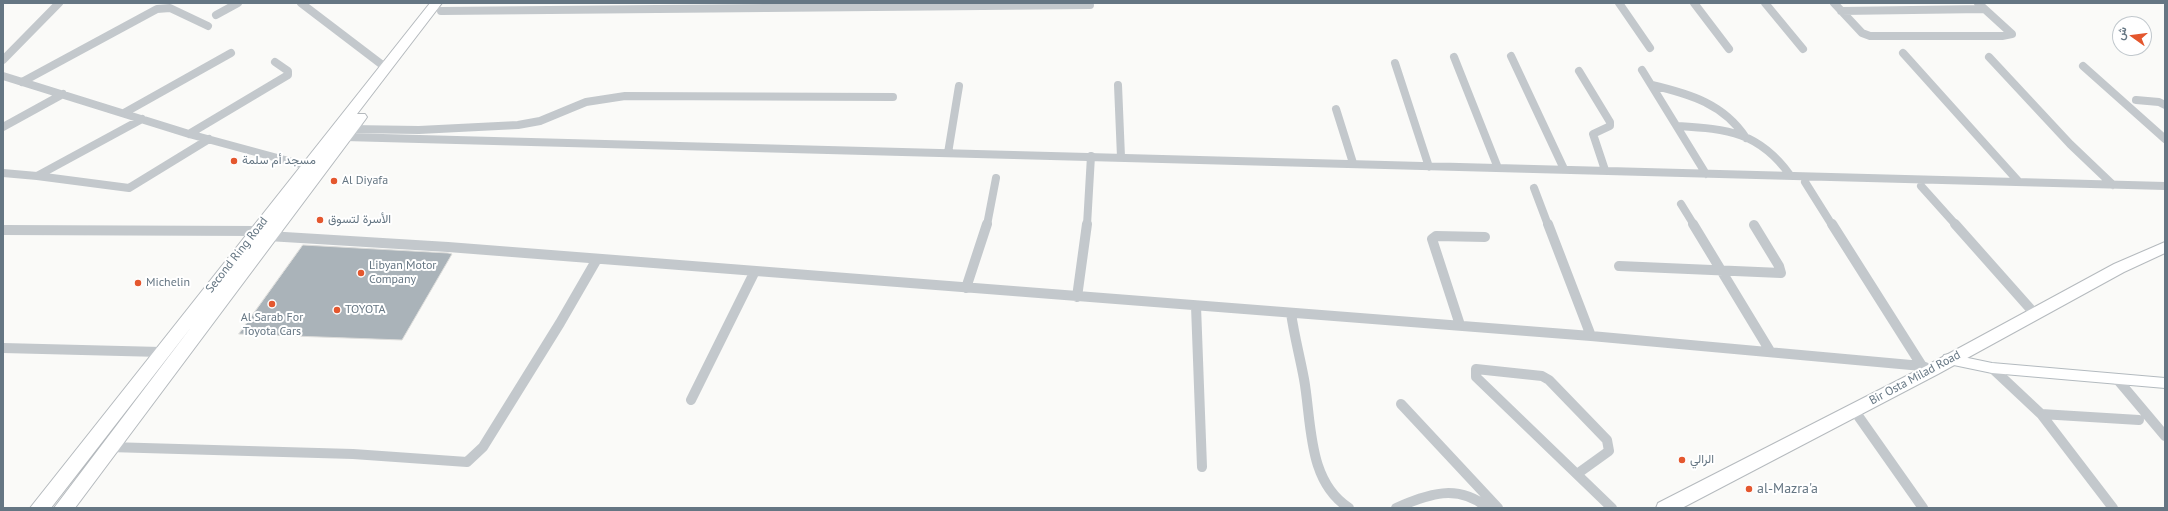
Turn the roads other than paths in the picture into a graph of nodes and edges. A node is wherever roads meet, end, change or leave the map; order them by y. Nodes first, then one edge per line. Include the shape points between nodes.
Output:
1 (58, 3) edge
2 (238, 3) edge
3 (301, 3) edge
4 (1619, 3) edge
5 (1694, 3) edge
6 (1765, 3) edge
7 (1834, 3) edge
8 (1978, 3) edge
9 (442, 6) edge
10 (1090, 6) dead end
11 (1984, 9) junction
12 (1841, 10) junction
13 (216, 15) dead end
14 (208, 26) dead end
15 (1650, 48) dead end
16 (1803, 48) dead end
17 (1729, 49) dead end
18 (231, 53) dead end
19 (1902, 53) dead end
20 (1511, 56) dead end
21 (1454, 57) dead end
22 (1989, 57) dead end
23 (3, 60) edge
24 (275, 62) dead end
25 (1395, 63) dead end
26 (2083, 66) dead end
27 (385, 67) junction
28 (1642, 70) dead end
29 (1579, 71) dead end
30 (3, 76) edge
31 (22, 82) junction
32 (1118, 85) dead end
33 (1652, 85) junction
34 (960, 86) dead end
35 (63, 94) junction
36 (893, 97) dead end
37 (2136, 100) dead end
38 (2165, 104) edge
39 (1336, 109) dead end
40 (124, 113) junction
41 (142, 119) junction
42 (1678, 126) junction
43 (3, 127) edge
44 (348, 133) junction
45 (189, 134) junction
46 (1746, 138) junction
47 (2165, 138) edge
48 (209, 139) junction
49 (948, 153) junction
50 (1092, 156) junction
51 (1121, 157) junction
52 (1353, 164) junction
53 (307, 166) junction
54 (1429, 167) junction
55 (1498, 168) junction
56 (1564, 169) junction
57 (1605, 170) junction
58 (3, 173) edge
59 (1706, 174) junction
60 (1790, 175) junction
61 (37, 176) junction
62 (996, 178) dead end
63 (1805, 182) dead end
64 (2019, 182) junction
65 (2113, 184) junction
66 (1921, 186) dead end
67 (2165, 186) edge
68 (1534, 188) dead end
69 (1681, 204) dead end
70 (1754, 225) dead end
71 (3, 230) edge
72 (262, 233) junction
73 (1485, 238) dead end
74 (2165, 247) edge
75 (597, 259) junction
76 (1619, 266) dead end
77 (755, 271) junction
78 (1722, 271) junction
79 (966, 288) junction
80 (1077, 297) junction
81 (1196, 306) junction
82 (1291, 313) junction
83 (2034, 313) junction
84 (1460, 326) junction
85 (1592, 336) junction
86 (3, 348) edge
87 (1770, 351) junction
88 (161, 352) junction
89 (1949, 359) junction
90 (1927, 368) junction
91 (1992, 368) junction
92 (2117, 379) junction
93 (2165, 383) edge
94 (691, 400) dead end
95 (1401, 404) dead end
96 (1854, 410) junction
97 (2041, 414) junction
98 (2140, 420) dead end
99 (2165, 436) edge
100 (109, 447) junction
101 (1202, 467) dead end
102 (1577, 474) junction
103 (40, 508) edge
104 (64, 508) edge
105 (1349, 508) edge
106 (1396, 508) edge
107 (1488, 508) edge
108 (1498, 508) edge
109 (1612, 508) edge
110 (1665, 508) edge
111 (1923, 508) edge
112 (2113, 508) edge

1 - 23 street
2 - 13 street
3 - 27 street
4 - 15 street
5 - 17 street
6 - 16 street
7 - 12 street
8 - 11 street
9 - 10 street
9 - 27 highway, Second Ring Road
9 - 44 highway, Second Ring Road
11 - 12 street
11 - 12 street via 2012,34 1870,36 1862,33
14 - 31 street via 170,8 157,8
18 - 40 street
19 - 64 street
20 - 56 street
21 - 55 street
22 - 65 street via 2036,108
24 - 45 street via 288,70 285,77
25 - 54 street
26 - 47 street
27 - 53 highway, Second Ring Road
28 - 33 street
29 - 57 street via 1610,122 1610,126 1593,134
30 - 31 street
31 - 35 street
32 - 51 street
33 - 42 street
33 - 46 street via 1673,89 1714,107 1728,115
34 - 49 street
35 - 40 street
35 - 43 street
36 - 44 street via 625,96 586,102 540,121 518,125
37 - 38 street
39 - 52 street
40 - 41 street
41 - 45 street
41 - 61 street
42 - 46 street via 1727,132
42 - 59 street
44 - 49 street
44 - 72 highway, Second Ring Road
45 - 48 street
46 - 60 street via 1770,151
48 - 53 street
48 - 61 street via 129,188
49 - 50 street
50 - 51 street
50 - 80 street via 1087,228
51 - 52 street
52 - 54 street
53 - 72 highway, Second Ring Road
54 - 55 street
55 - 56 street
56 - 57 street
57 - 59 street
58 - 61 street
59 - 60 street
60 - 64 street
62 - 79 street via 986,230
63 - 90 street
64 - 65 street
65 - 67 street
66 - 83 street
68 - 85 street
69 - 78 street
70 - 78 street via 1781,273
71 - 72 street
72 - 75 street
72 - 88 highway, Second Ring Road
72 - 100 highway, Second Ring Road
73 - 84 street via 1436,236 1432,239
74 - 83 main road, Bir Osta Milad Road
75 - 77 street
75 - 100 street via 483,447 467,462 354,454
76 - 78 street
77 - 79 street
77 - 94 street
78 - 87 street
79 - 80 street
80 - 81 street
81 - 82 street
81 - 101 street
82 - 84 street
82 - 105 street via 1304,378 1316,462 1324,484 1331,494
83 - 89 main road, Bir Osta Milad Road
84 - 85 street
85 - 87 street
86 - 88 street
87 - 90 street
88 - 103 highway, Second Ring Road
89 - 90 main road, Bir Osta Milad Road
89 - 91 main road
90 - 96 main road, Bir Osta Milad Road
91 - 92 main road
91 - 97 street
92 - 93 main road
92 - 99 street
95 - 108 street
96 - 110 main road, Bir Osta Milad Road
96 - 111 street
97 - 98 street
97 - 112 street
100 - 104 highway, Second Ring Road
102 - 102 street via 1609,451 1607,440 1549,380 1542,376 1476,369 1476,377
102 - 109 street
106 - 107 street via 1428,495 1452,493 1468,495 1482,501

